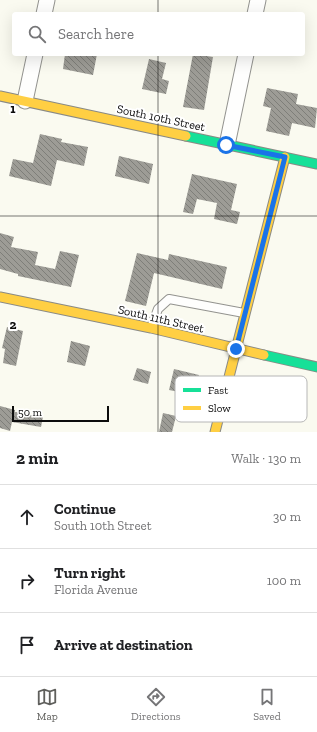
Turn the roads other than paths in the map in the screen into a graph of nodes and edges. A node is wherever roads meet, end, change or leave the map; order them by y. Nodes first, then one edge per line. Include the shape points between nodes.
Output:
1 (47, 0) edge
2 (258, 0) edge
3 (44, 12) edge
4 (255, 12) edge
5 (35, 56) edge
6 (246, 56) edge
7 (0, 96) edge
8 (25, 101) junction
9 (226, 145) junction
10 (285, 157) junction
11 (317, 164) edge
12 (0, 297) edge
13 (245, 313) junction
14 (151, 328) junction
15 (236, 349) junction
16 (317, 367) edge
17 (229, 376) edge
18 (218, 422) edge
19 (215, 432) edge

1 - 3 street
2 - 4 street
5 - 8 street
6 - 9 street
7 - 8 street, South 10th Street
8 - 9 street, South 10th Street
9 - 10 street, South 10th Street
10 - 11 street, South 10th Street
10 - 13 street
12 - 14 street, South 11th Street
13 - 14 lane via 169,299 158,309
13 - 15 street
14 - 15 street, South 11th Street
15 - 16 street, South 11th Street
15 - 17 street
18 - 19 street

